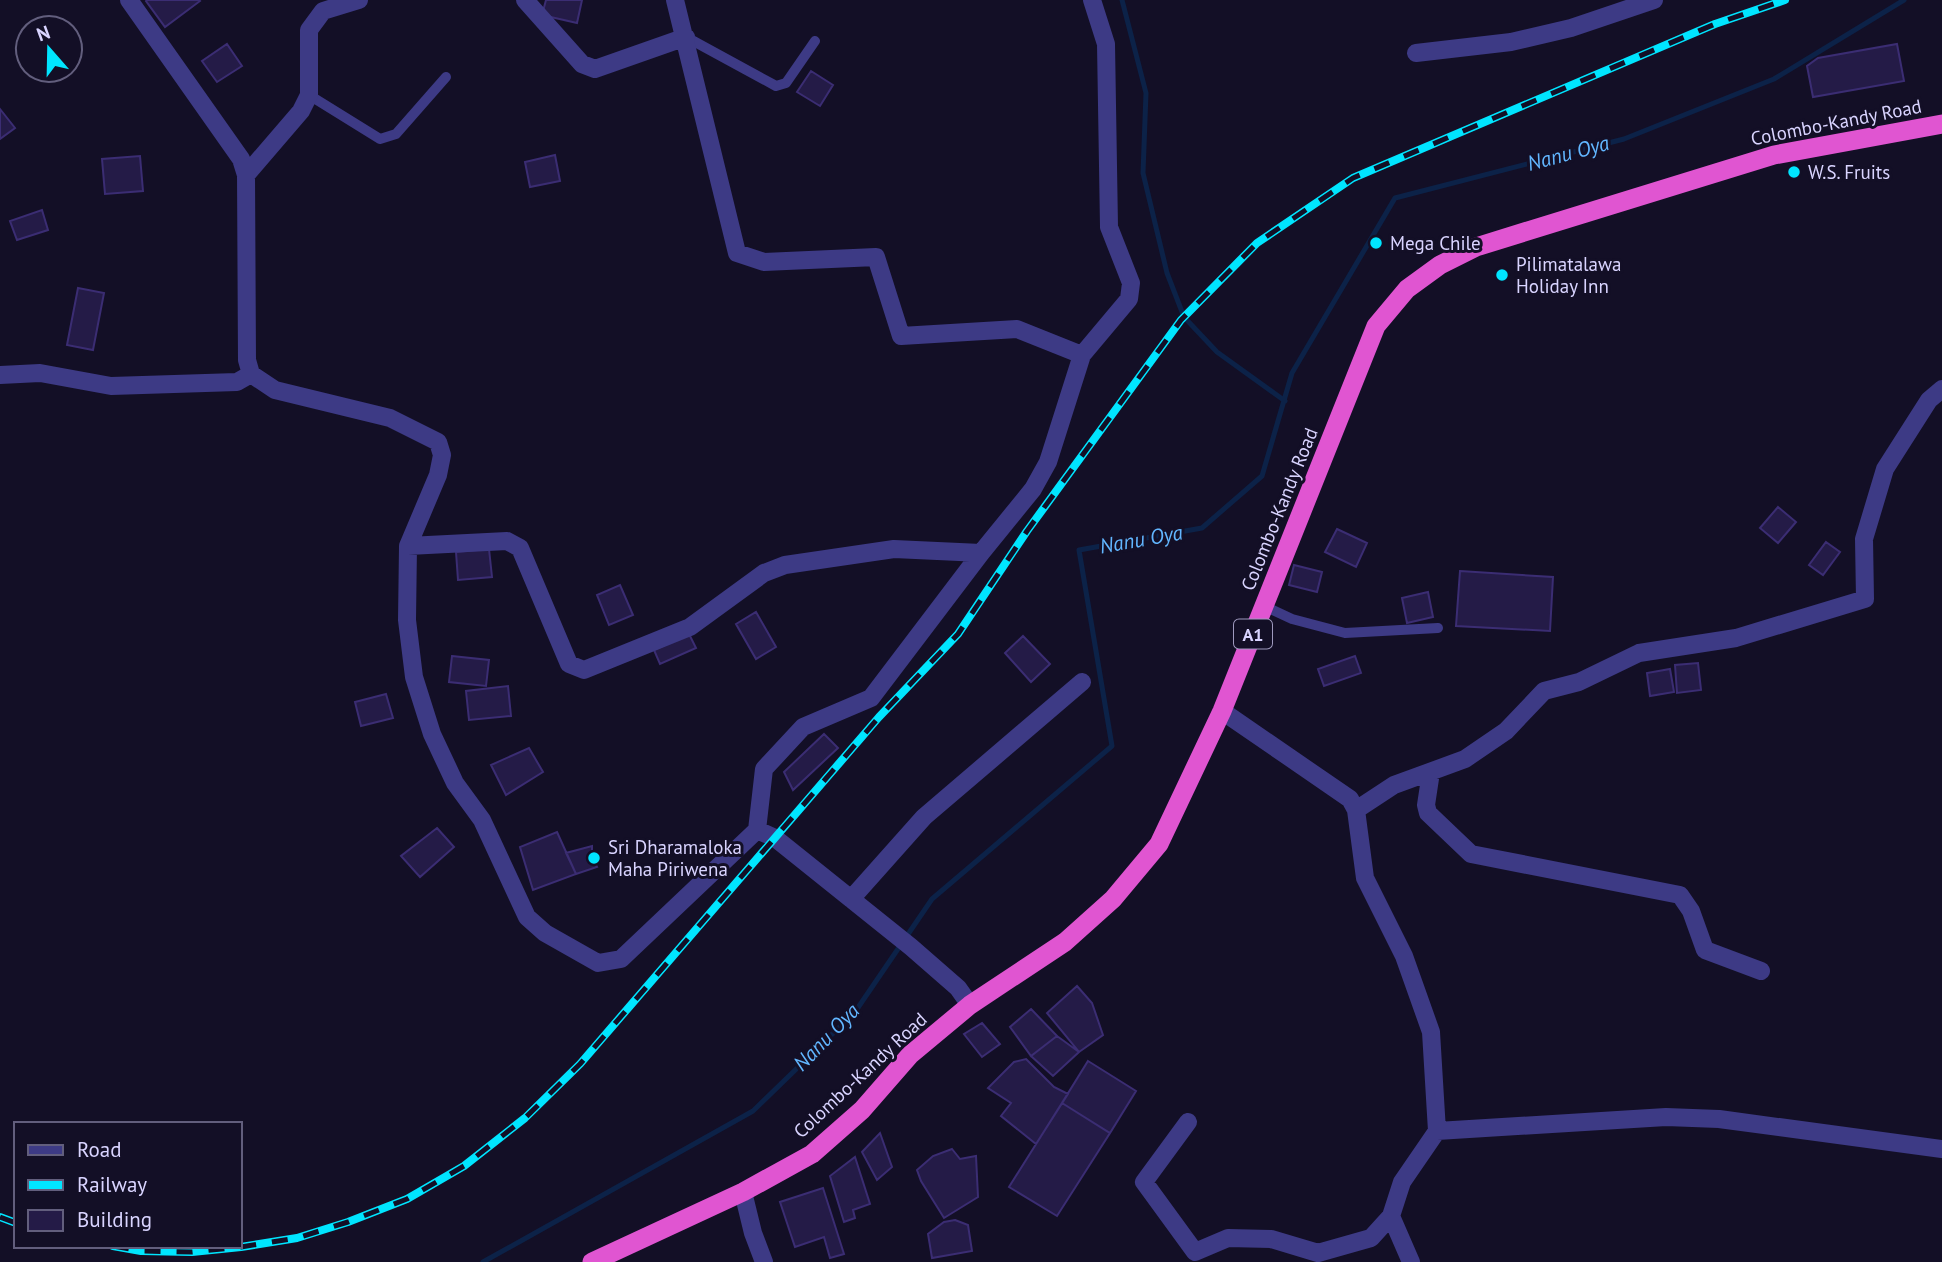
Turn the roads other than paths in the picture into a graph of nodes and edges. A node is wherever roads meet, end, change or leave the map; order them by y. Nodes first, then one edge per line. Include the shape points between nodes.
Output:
1 (129, 0) edge
2 (359, 0) edge
3 (525, 0) edge
4 (675, 0) edge
5 (1092, 0) edge
6 (1654, 0) edge
7 (686, 37) junction
8 (815, 41) dead end
9 (1416, 53) dead end
10 (446, 77) dead end
11 (309, 95) junction
12 (1942, 124) edge
13 (246, 175) junction
14 (1082, 355) junction
15 (251, 374) junction
16 (0, 375) edge
17 (1942, 389) edge
18 (408, 546) junction
19 (981, 554) junction
20 (1264, 606) junction
21 (1438, 628) dead end
22 (1082, 682) dead end
23 (1222, 711) junction
24 (1431, 772) junction
25 (1356, 810) junction
26 (757, 830) junction
27 (851, 899) junction
28 (1761, 971) dead end
29 (970, 1004) junction
30 (1188, 1122) dead end
31 (1437, 1131) junction
32 (1942, 1149) edge
33 (743, 1192) junction
34 (1391, 1216) junction
35 (1316, 1257) edge
36 (592, 1262) edge
37 (764, 1262) edge
38 (1411, 1262) edge

1 - 13 street via 241,159
2 - 11 street via 323,10 309,30
3 - 7 street via 582,64 594,69
4 - 7 street
5 - 14 street via 1106,44 1110,227 1131,283 1129,299
6 - 9 street via 1511,42
7 - 8 lane via 776,86 786,83
7 - 14 street via 737,253 764,262 876,257 901,335 1017,329
10 - 11 lane via 396,134 380,139
11 - 13 street via 301,111
12 - 20 highway, Colombo-Kandy Road / A1 via 1773,155 1476,247 1440,265 1407,289 1376,326
13 - 15 street via 247,360
14 - 19 street via 1048,462 1033,489
15 - 16 street via 237,382 111,386 40,373
15 - 18 street via 275,390 390,418 438,442 442,455 438,475
17 - 24 street via 1929,400 1885,469 1864,539 1866,599 1736,638 1639,653 1579,682 1544,691 1506,730 1465,759
18 - 19 street via 507,541 520,548 569,664 584,670 690,627 764,573 785,565 894,549
18 - 26 street via 407,620 414,677 432,734 455,783 482,820 527,917 545,933 598,963 621,958
19 - 26 street via 871,698 803,727 764,769
20 - 21 lane via 1345,633
20 - 23 highway, Colombo-Kandy Road / A1
22 - 27 street via 924,817
23 - 25 street via 1350,799
23 - 29 highway, Colombo-Kandy Road / A1 via 1159,844 1113,899 1065,942
24 - 25 street via 1394,785
24 - 28 street via 1428,813 1471,853 1680,895 1705,950
25 - 31 street via 1365,878 1404,956 1431,1032
26 - 27 street via 775,838
27 - 29 street via 958,988
29 - 33 highway, Colombo-Kandy Road / A1 via 910,1055 862,1110 812,1154
30 - 35 street via 1144,1182 1195,1252 1228,1238 1271,1239
31 - 32 street via 1666,1117 1719,1119
31 - 34 street via 1402,1182
33 - 36 highway, Colombo-Kandy Road / A1
33 - 37 street
34 - 35 street via 1371,1238
34 - 38 street

